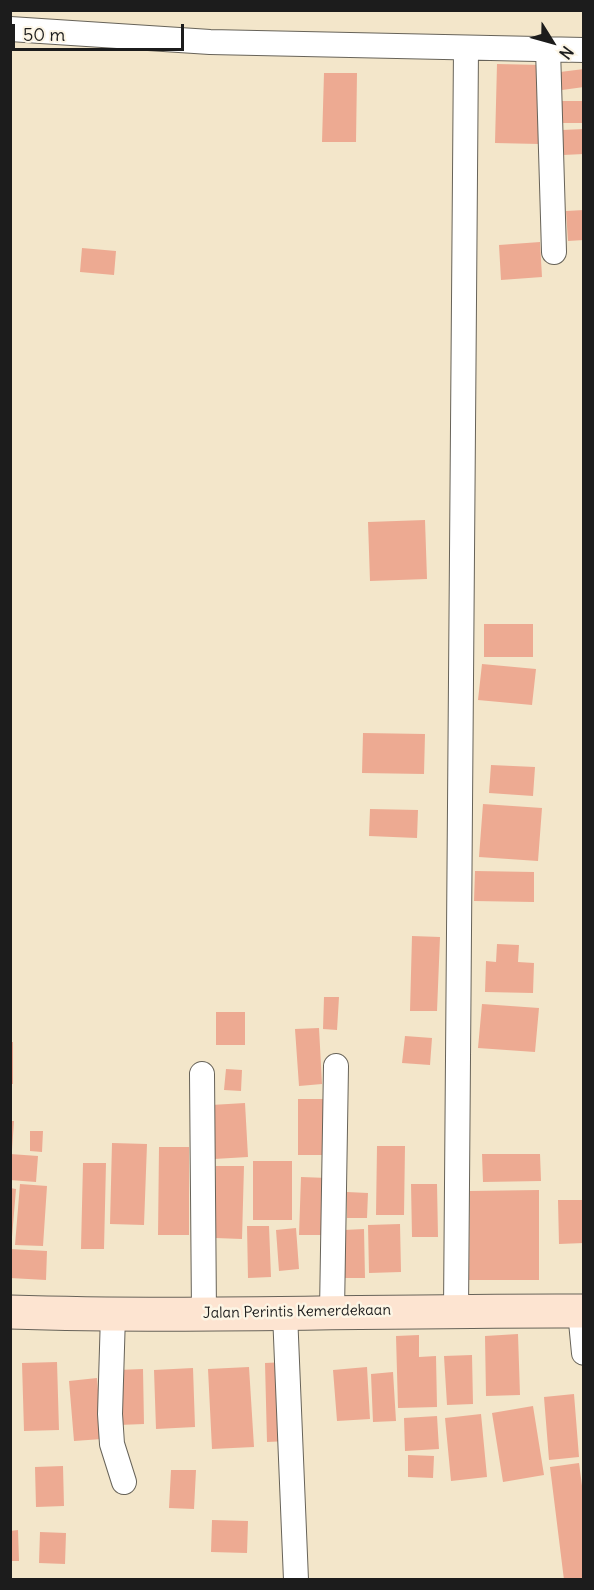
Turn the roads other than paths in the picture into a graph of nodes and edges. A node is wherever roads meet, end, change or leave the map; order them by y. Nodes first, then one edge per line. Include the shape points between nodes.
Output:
1 (10, 29) edge
2 (466, 48) junction
3 (548, 50) junction
4 (584, 50) edge
5 (554, 252) dead end
6 (336, 1066) dead end
7 (202, 1074) dead end
8 (456, 1310) junction
9 (332, 1311) junction
10 (582, 1311) edge
11 (10, 1312) edge
12 (285, 1313) junction
13 (204, 1314) junction
14 (113, 1315) junction
15 (584, 1353) edge
16 (124, 1482) dead end
17 (297, 1580) edge

1 - 2 street via 210,42
2 - 3 street
2 - 8 street
3 - 4 street
3 - 5 street
6 - 9 street
7 - 13 street
8 - 9 street, Jalan Perintis Kemerdekaan
8 - 10 street, Jalan Perintis Kemerdekaan
9 - 12 street, Jalan Perintis Kemerdekaan
10 - 15 street
11 - 14 street, Jalan Perintis Kemerdekaan
12 - 13 street, Jalan Perintis Kemerdekaan
12 - 17 street
13 - 14 street, Jalan Perintis Kemerdekaan
14 - 16 street via 110,1414 112,1444

